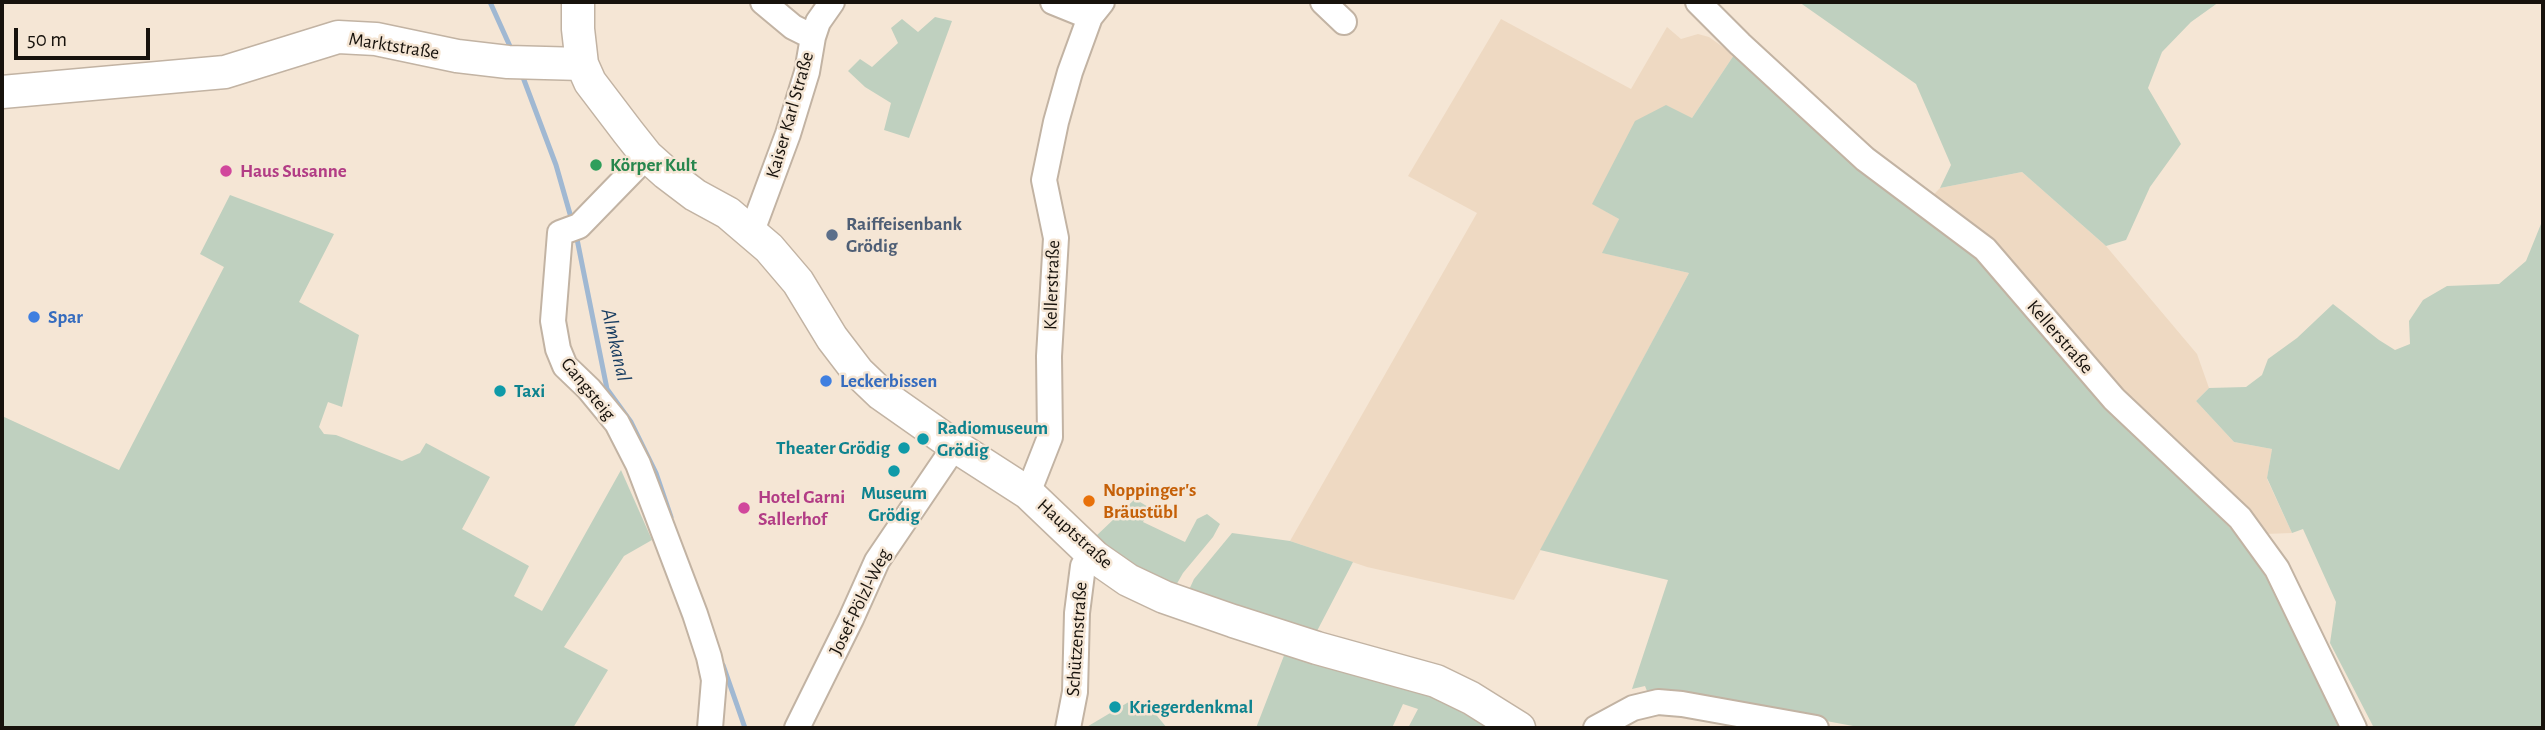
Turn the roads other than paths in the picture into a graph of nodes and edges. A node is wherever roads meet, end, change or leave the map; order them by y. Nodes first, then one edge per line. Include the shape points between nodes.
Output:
1 (578, 2) edge
2 (763, 2) edge
3 (832, 2) edge
4 (1053, 2) edge
5 (1323, 2) edge
6 (1698, 2) edge
7 (1096, 9) edge
8 (1344, 22) dead end
9 (813, 37) junction
10 (582, 64) junction
11 (2, 92) edge
12 (647, 156) junction
13 (752, 231) junction
14 (955, 446) junction
15 (1028, 493) junction
16 (1091, 553) junction
17 (1625, 721) edge
18 (710, 728) edge
19 (797, 728) edge
20 (1068, 728) edge
21 (1519, 728) edge
22 (1596, 728) edge
23 (1816, 728) edge
24 (2354, 728) edge

1 - 10 main road
2 - 9 street
3 - 9 street, Kaiser Karl Straße
4 - 7 street
5 - 8 street
6 - 24 street, Kellerstraße via 1865,159 1985,249 2114,399 2239,518 2277,569
7 - 15 street, Kellerstraße via 1066,84 1044,180 1056,238 1050,437
9 - 13 street, Kaiser Karl Straße via 788,134
10 - 11 main road, Marktstraße via 457,56 376,39 338,37 225,72
10 - 12 main road
12 - 13 main road, Hauptstraße via 684,187
12 - 18 street, Gangsteig via 573,228 560,233 553,321 565,366 617,424 638,464 709,657 715,680
13 - 14 main road, Hauptstraße via 798,282 858,372 881,394
14 - 15 main road, Hauptstraße
14 - 19 street, Josef-Pölzl-Weg via 877,561
15 - 16 main road, Hauptstraße
16 - 20 street, Schützenstraße via 1083,566 1075,692
16 - 21 main road, Hauptstraße via 1128,580 1164,597 1317,648 1436,681
17 - 22 street
17 - 23 street via 1633,708 1658,702

